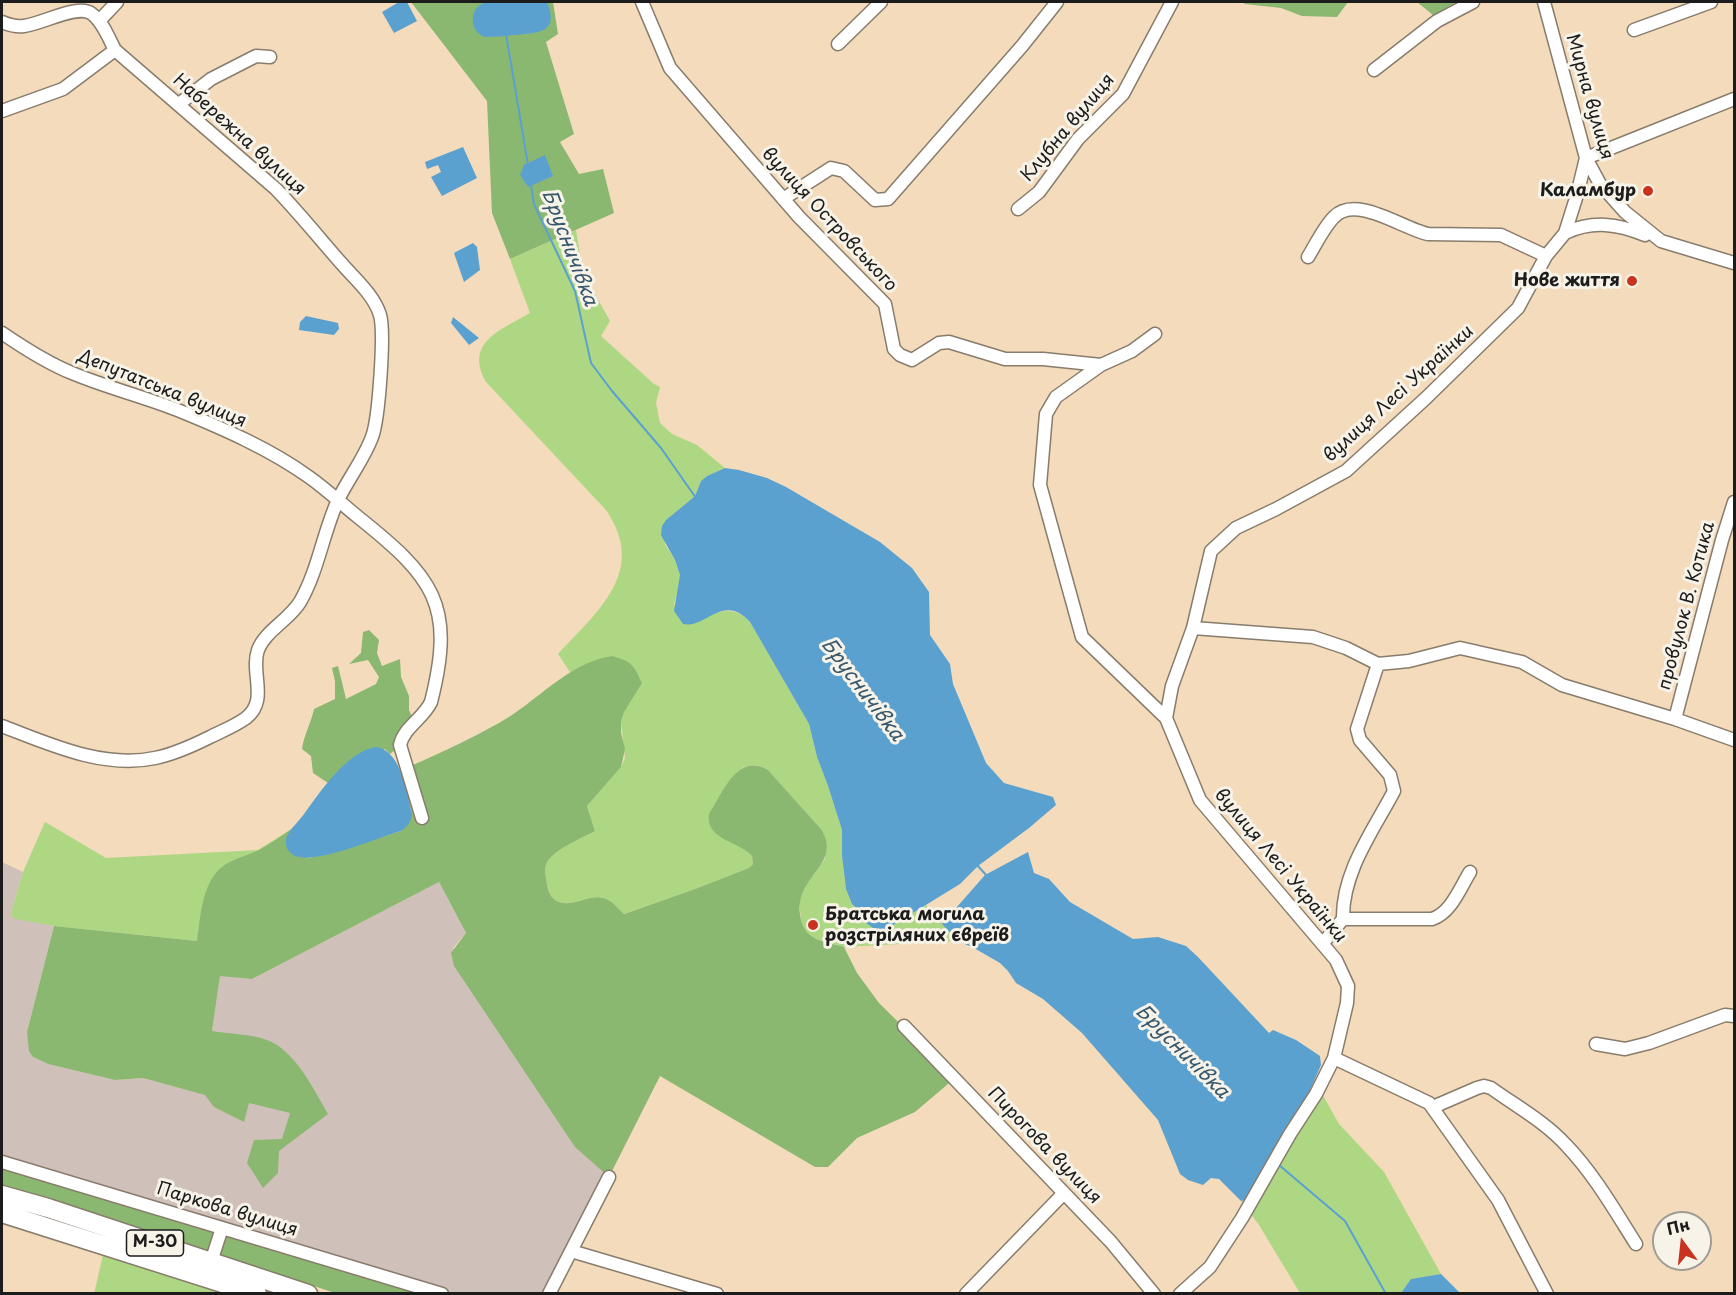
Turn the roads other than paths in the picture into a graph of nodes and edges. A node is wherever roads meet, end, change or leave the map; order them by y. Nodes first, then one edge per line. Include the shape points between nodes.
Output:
1 (117, 2) edge
2 (642, 2) edge
3 (881, 2) edge
4 (1057, 2) edge
5 (1172, 2) edge
6 (1473, 2) edge
7 (1544, 2) edge
8 (1712, 2) edge
9 (99, 21) junction
10 (2, 22) edge
11 (1634, 30) dead end
12 (838, 44) dead end
13 (115, 50) junction
14 (270, 57) dead end
15 (1374, 70) dead end
16 (1734, 99) edge
17 (179, 104) junction
18 (2, 111) edge
19 (1586, 158) junction
20 (783, 199) junction
21 (1018, 209) dead end
22 (1565, 233) junction
23 (1661, 241) junction
24 (1546, 256) junction
25 (1308, 257) dead end
26 (1734, 263) edge
27 (2, 333) edge
28 (1155, 334) dead end
29 (1101, 365) junction
30 (338, 501) junction
31 (1734, 502) edge
32 (1193, 628) junction
33 (1378, 664) junction
34 (1166, 718) junction
35 (1676, 719) junction
36 (2, 726) edge
37 (1734, 740) edge
38 (422, 818) dead end
39 (1470, 872) dead end
40 (1343, 919) junction
41 (1323, 943) junction
42 (1734, 1016) edge
43 (904, 1026) dead end
44 (1596, 1044) dead end
45 (1334, 1058) junction
46 (1433, 1107) junction
47 (2, 1162) edge
48 (609, 1177) dead end
49 (1064, 1193) junction
50 (2, 1195) edge
51 (2, 1213) edge
52 (222, 1228) junction
53 (1636, 1244) dead end
54 (572, 1251) junction
55 (211, 1262) junction
56 (230, 1282) edge
57 (256, 1293) edge
58 (308, 1293) edge
59 (442, 1293) edge
60 (549, 1293) edge
61 (717, 1293) edge
62 (966, 1293) edge
63 (1154, 1293) edge
64 (1180, 1293) edge
65 (1547, 1293) edge

1 - 9 street
2 - 20 street, вулиця Островського via 670,68
3 - 12 street
4 - 20 street via 888,199 875,200 844,171 831,168
5 - 21 street, Клубна вулиця via 1123,94 1078,139 1040,192
6 - 15 street via 1437,21
7 - 19 street, Мирна вулиця
8 - 11 street
9 - 10 street via 80,10 31,25
9 - 13 street
13 - 17 street, Набережна вулиця
13 - 18 street via 63,89
14 - 17 street via 255,56 212,79
16 - 19 street
17 - 30 street, Набережна вулиця via 276,189 364,289 379,312 382,344 375,431
19 - 22 street, вулиця Лесі Українки
19 - 23 street, Мирна вулиця via 1615,202
20 - 29 street, вулиця Островського via 885,304 894,349 900,355 912,360 939,343 949,342 1005,359
22 - 23 street via 1584,226 1616,225
22 - 24 street, вулиця Лесі Українки
23 - 26 street, Мирна вулиця
24 - 25 street via 1501,235 1428,234 1374,213 1352,209 1333,217
24 - 32 street, вулиця Лесі Українки via 1518,308 1346,471 1236,528 1211,551
27 - 30 street, Депутатська вулиця via 72,373 226,431 301,471
28 - 29 street via 1132,351
29 - 34 street via 1056,397 1046,414 1040,485 1082,637
30 - 36 street via 303,596 260,646 256,660 257,703 243,721 172,754 138,760 72,752
30 - 38 street, Депутатська вулиця via 412,563 427,584 438,613 442,638 431,702 405,732 400,745
31 - 35 street, провулок В. Котика
32 - 33 street via 1313,637
32 - 34 street, вулиця Лесі Українки via 1172,686
33 - 35 street via 1460,648 1522,662 1562,685
33 - 40 street via 1357,729 1360,740 1390,775 1394,790 1348,879
34 - 41 street, вулиця Лесі Українки via 1200,800
35 - 37 street
39 - 40 street via 1447,910 1432,919
40 - 41 street
41 - 45 street, вулиця Лесі Українки via 1348,986
42 - 44 street via 1725,1015 1625,1049
43 - 49 street, Пирогова вулиця
45 - 46 street
45 - 64 street, вулиця Лесі Українки via 1317,1094 1210,1267
46 - 53 street via 1477,1088 1491,1088 1567,1146
46 - 65 street via 1498,1200
47 - 52 street, Паркова вулиця
48 - 54 street
49 - 62 street
49 - 63 street, Пирогова вулиця
50 - 55 highway, М-30
51 - 56 highway, М-30
52 - 55 street
52 - 59 street, Паркова вулиця
54 - 60 street
54 - 61 street
55 - 56 highway, М-30
56 - 57 highway, М-30
56 - 58 highway, М-30

